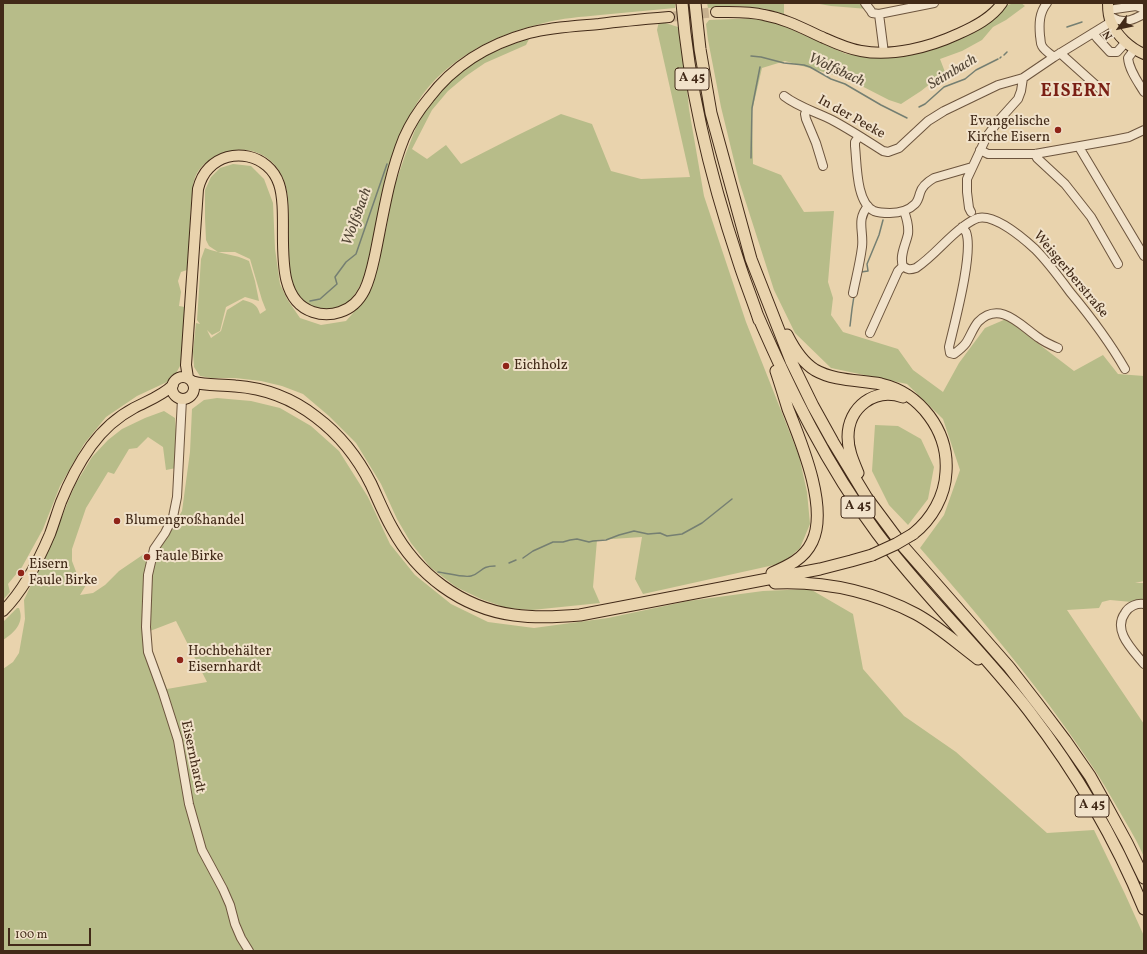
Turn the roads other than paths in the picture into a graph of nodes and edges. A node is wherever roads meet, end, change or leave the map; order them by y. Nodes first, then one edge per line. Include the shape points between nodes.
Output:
1 (682, 3) edge
2 (695, 3) edge
3 (865, 3) edge
4 (934, 3) edge
5 (1002, 3) edge
6 (1047, 3) edge
7 (1144, 9) edge
8 (716, 12) tunnel mouth
9 (1109, 13) edge
10 (879, 14) junction
11 (1144, 14) edge
12 (669, 17) tunnel mouth
13 (1093, 32) junction
14 (1126, 42) junction
15 (884, 53) junction
16 (1131, 54) junction
17 (1144, 54) edge
18 (1057, 55) junction
19 (1023, 78) junction
20 (1100, 88) dead end
21 (1144, 92) edge
22 (784, 96) dead end
23 (807, 109) junction
24 (1144, 130) edge
25 (859, 136) junction
26 (1079, 147) junction
27 (980, 150) junction
28 (1035, 154) junction
29 (823, 166) dead end
30 (972, 167) junction
31 (868, 206) junction
32 (904, 212) junction
33 (971, 212) dead end
34 (962, 227) junction
35 (1144, 256) edge
36 (1118, 264) dead end
37 (903, 266) junction
38 (759, 282) junction
39 (853, 293) dead end
40 (757, 314) junction
41 (870, 333) dead end
42 (1058, 348) dead end
43 (1125, 369) dead end
44 (189, 382) junction
45 (173, 385) junction
46 (162, 394) junction
47 (178, 397) junction
48 (916, 402) junction
49 (867, 498) junction
50 (744, 583) junction
51 (1144, 604) edge
52 (3, 611) edge
53 (1144, 664) edge
54 (998, 675) junction
55 (1144, 878) edge
56 (1144, 909) edge
57 (249, 951) edge

1 - 40 highway, A 45 via 687,52 698,114 724,214
2 - 38 highway, A 45 via 711,113
3 - 10 street via 872,13
4 - 10 street
5 - 15 main road via 987,18 950,38 932,45
6 - 18 street via 1039,20 1041,44 1043,48
7 - 9 street via 1136,6
8 - 15 main road via 764,14 850,49
9 - 11 street via 1118,20 1126,21
9 - 13 street, In der Peeke
9 - 14 main road via 1115,29
10 - 15 street
12 - 44 main road via 562,27 528,33 487,49 450,74 422,106 405,136 394,168 371,273 363,294 352,306 336,314 310,312 291,295 284,270 282,200 279,183 269,167 247,156 230,156 216,162 204,174 198,189 186,365
13 - 14 street via 1110,52 1117,52
13 - 18 street, In der Peeke
14 - 16 main road
16 - 17 main road
16 - 21 street via 1130,68
18 - 19 street, In der Peeke
18 - 20 street
19 - 25 street, In der Peeke via 998,85 944,110 895,150 883,151
19 - 27 street via 1018,99 987,136
22 - 23 street, In der Peeke
23 - 25 street, In der Peeke
23 - 29 street via 806,119
24 - 26 street via 1129,137
25 - 31 street via 855,146 860,189
26 - 28 street
26 - 35 street
27 - 28 street via 988,154
27 - 30 street
28 - 36 street via 1065,184 1091,217
30 - 32 street via 928,181 916,203
30 - 33 street via 967,192
31 - 32 street via 883,213
31 - 39 street via 861,220 862,246
32 - 37 street via 908,235 901,260
34 - 37 street, Weisgerberstraße via 916,268 911,270
34 - 42 street via 968,245 950,353 954,354 965,344 977,324 984,318 1001,313
34 - 43 street, Weisgerberstraße via 972,220 986,218 1008,227 1028,242 1099,329
37 - 41 street via 898,271
38 - 48 highway via 793,347 807,364 837,378 872,382 895,388
38 - 49 highway, A 45 via 791,361 813,406
40 - 50 highway via 808,466 816,499 817,522 812,542 799,559 785,568
40 - 54 highway, A 45 via 805,418 858,506 914,579
44 - 45 main road via 175,381
44 - 47 main road via 191,396 187,399
44 - 50 highway via 264,391 303,408 326,425 356,458 391,527 418,565 448,590 483,608 514,615 564,616 597,612
45 - 46 main road
45 - 47 main road via 173,391
46 - 47 main road
46 - 52 main road via 117,419 92,445 69,483 50,534 30,574
47 - 57 street, Eisernhardt via 177,497 173,518 154,549 148,575 148,652 178,740 188,804 202,850 223,889 235,924
48 - 49 highway via 901,396 882,395 865,402 852,416 848,430 848,446
48 - 50 highway, bridge via 931,418 942,437 947,470 943,491 935,510 923,525 913,534 872,555 837,565
49 - 55 highway, A 45 via 902,545 1008,667 1065,740 1104,801
50 - 54 highway via 811,583 849,588 888,601 945,633
51 - 53 street via 1136,604 1127,610 1121,619 1121,629 1126,640
54 - 56 highway, A 45 via 1056,747 1079,783 1116,848

